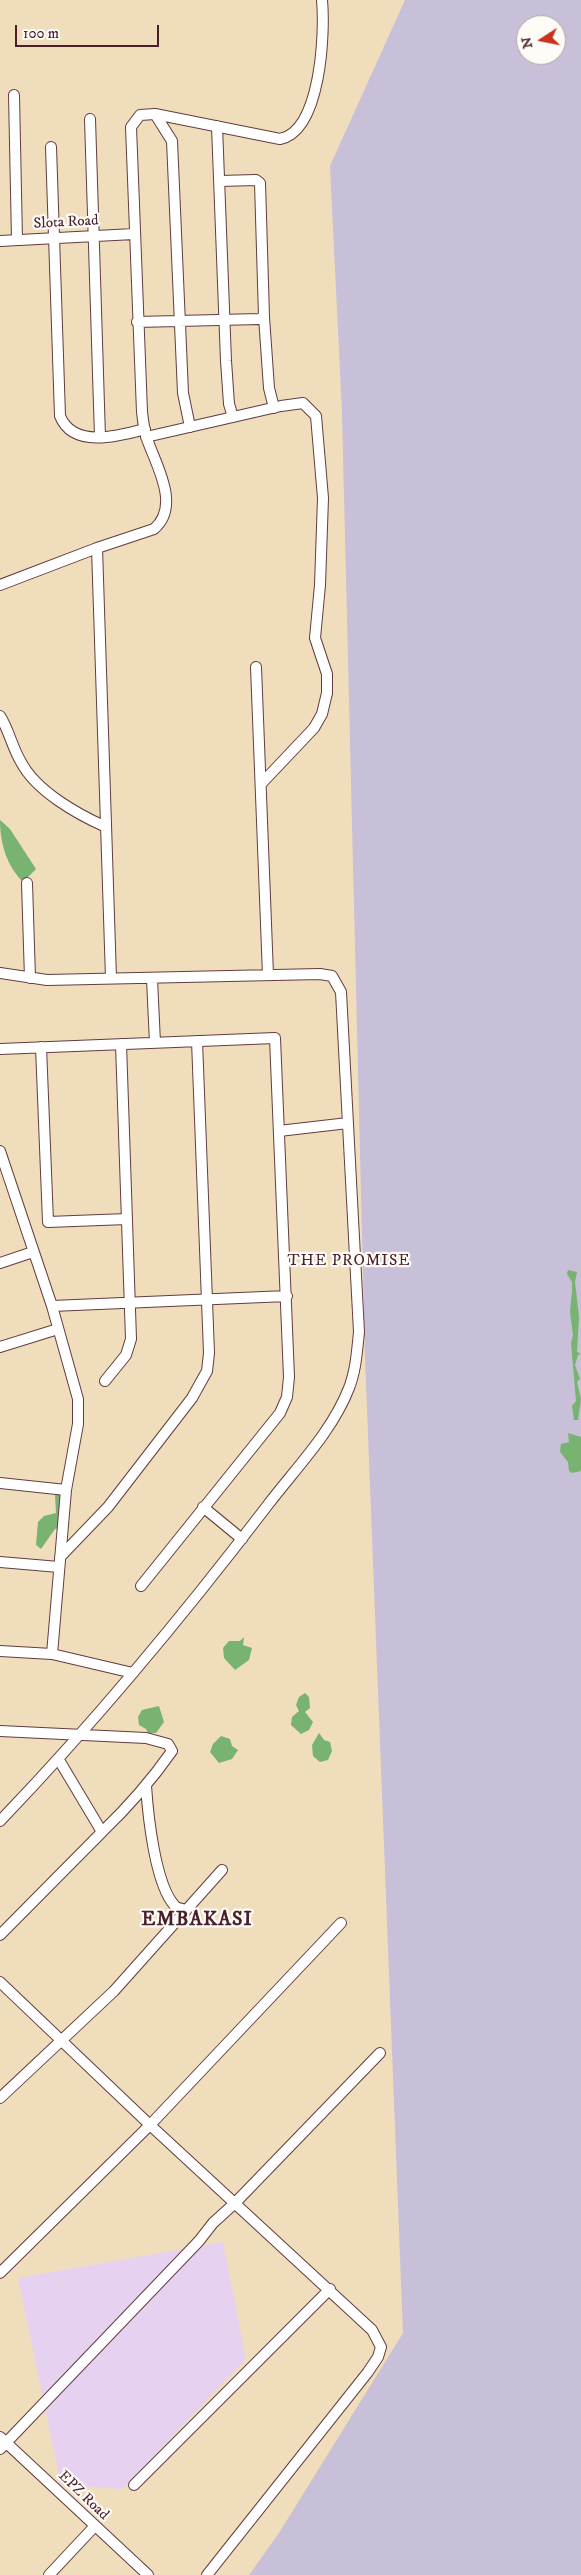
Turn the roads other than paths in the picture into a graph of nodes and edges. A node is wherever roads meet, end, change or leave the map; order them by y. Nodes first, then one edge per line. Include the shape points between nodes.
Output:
1 (322, 0) edge
2 (14, 95) dead end
3 (155, 114) junction
4 (90, 119) dead end
5 (217, 126) junction
6 (51, 147) dead end
7 (220, 181) junction
8 (134, 234) junction
9 (94, 236) junction
10 (55, 239) junction
11 (17, 240) junction
12 (0, 241) edge
13 (264, 317) junction
14 (224, 320) junction
15 (137, 322) junction
16 (181, 322) junction
17 (274, 408) junction
18 (233, 417) junction
19 (190, 427) junction
20 (146, 433) junction
21 (100, 437) junction
22 (97, 548) junction
23 (0, 585) edge
24 (256, 667) dead end
25 (0, 716) edge
26 (260, 784) junction
27 (106, 827) junction
28 (27, 883) dead end
29 (0, 973) edge
30 (268, 975) junction
31 (30, 978) junction
32 (111, 978) junction
33 (152, 978) junction
34 (196, 1041) junction
35 (155, 1043) junction
36 (122, 1044) junction
37 (41, 1047) junction
38 (0, 1049) edge
39 (348, 1123) junction
40 (279, 1131) junction
41 (0, 1151) edge
42 (3, 1168) edge
43 (127, 1219) junction
44 (33, 1252) junction
45 (0, 1263) edge
46 (287, 1296) junction
47 (206, 1300) junction
48 (130, 1304) junction
49 (52, 1306) junction
50 (58, 1329) junction
51 (0, 1346) edge
52 (105, 1381) dead end
53 (0, 1483) edge
54 (66, 1490) junction
55 (203, 1507) junction
56 (242, 1539) junction
57 (0, 1562) edge
58 (59, 1562) junction
59 (141, 1586) dead end
60 (0, 1651) edge
61 (52, 1654) junction
62 (133, 1673) junction
63 (0, 1731) edge
64 (81, 1735) junction
65 (59, 1760) junction
66 (146, 1786) junction
67 (0, 1822) edge
68 (102, 1832) junction
69 (222, 1870) dead end
70 (186, 1910) junction
71 (341, 1923) dead end
72 (0, 1935) edge
73 (0, 1982) edge
74 (62, 2040) junction
75 (380, 2053) dead end
76 (0, 2098) edge
77 (150, 2125) junction
78 (235, 2203) junction
79 (0, 2273) edge
80 (330, 2289) junction
81 (2, 2442) edge
82 (134, 2485) dead end
83 (94, 2527) junction
84 (49, 2575) edge
85 (148, 2575) edge
86 (207, 2575) edge

1 - 5 street via 317,85 305,120 297,132 280,139
2 - 11 street
3 - 5 street
3 - 8 street via 140,115 131,127
3 - 16 street via 172,142
4 - 9 street
5 - 7 street
6 - 10 street
7 - 13 street via 256,180 260,183
7 - 14 street
8 - 9 street, Slota Road
8 - 15 street
9 - 10 street, Slota Road
9 - 21 street
10 - 11 street, Slota Road
10 - 21 street via 60,416 66,427 77,434
11 - 12 street, Slota Road
13 - 14 street
13 - 17 street via 269,388
14 - 16 street
14 - 18 street via 229,404
15 - 16 street
15 - 20 street
16 - 19 street via 183,393
17 - 18 street
17 - 26 street via 304,404 316,416 323,498 315,638 326,674 326,692 322,714 314,728
18 - 19 street
19 - 20 street
20 - 21 street
20 - 22 street via 164,486 166,509 161,523 154,529
22 - 23 street
22 - 27 street
24 - 26 street
25 - 27 street via 21,762 37,782 77,813
26 - 30 street
27 - 32 street
28 - 31 street
29 - 31 street
30 - 33 street
30 - 39 street via 320,974 332,976 337,982 342,992
31 - 32 street
32 - 33 street
33 - 35 street
34 - 35 street
34 - 40 street via 275,1038
34 - 47 street
35 - 36 street
36 - 37 street
36 - 43 street
37 - 38 street
37 - 43 street via 48,1222
39 - 40 street
39 - 56 street via 359,1332 355,1369 333,1420
40 - 46 street
41 - 42 street
42 - 44 street
43 - 48 street
44 - 45 street
44 - 49 street
46 - 47 street
46 - 55 street via 289,1387 284,1406
47 - 48 street
47 - 58 street via 209,1362 203,1380 108,1507
48 - 49 street
48 - 52 street via 129,1348
49 - 50 street
50 - 51 street
50 - 54 street via 78,1399 78,1424
53 - 54 street
54 - 58 street
55 - 56 street
55 - 59 street
56 - 62 street
57 - 58 street
58 - 61 street
60 - 61 street
61 - 62 street
62 - 64 street
63 - 64 street
64 - 65 street
64 - 66 street via 146,1738 168,1744 172,1751
65 - 67 street
65 - 68 street
66 - 68 street
66 - 70 street via 150,1827 165,1889 176,1907
68 - 72 street
69 - 70 street
70 - 74 street via 114,1991
71 - 77 street
73 - 74 street
74 - 76 street
74 - 77 street
75 - 78 street
77 - 78 street
77 - 79 street
78 - 80 street
78 - 81 street
80 - 82 street
80 - 86 street via 372,2330 381,2347 378,2357
81 - 83 street, EPZ Road
83 - 84 street
83 - 85 street, EPZ Road

